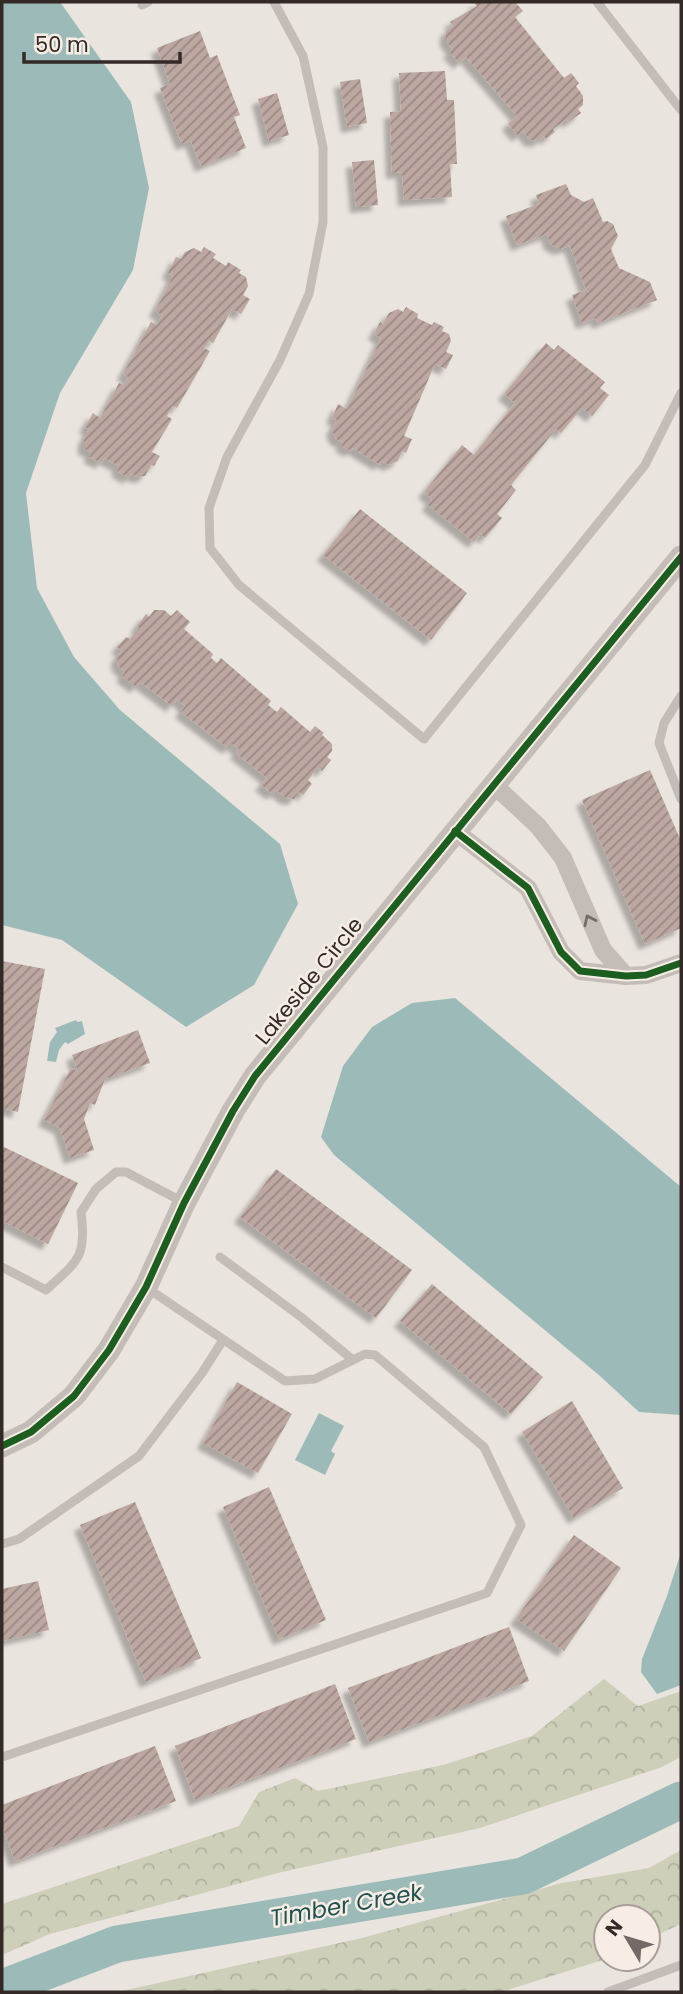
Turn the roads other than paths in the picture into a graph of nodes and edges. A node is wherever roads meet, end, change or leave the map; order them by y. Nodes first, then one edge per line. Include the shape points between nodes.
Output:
1 (274, 2) edge
2 (597, 2) edge
3 (681, 110) edge
4 (681, 393) edge
5 (681, 557) edge
6 (681, 696) edge
7 (494, 784) junction
8 (681, 799) edge
9 (455, 831) junction
10 (681, 963) edge
11 (626, 976) junction
12 (184, 1203) junction
13 (220, 1257) dead end
14 (2, 1266) edge
15 (146, 1287) junction
16 (223, 1340) junction
17 (353, 1360) junction
18 (2, 1446) edge
19 (2, 1544) edge
20 (2, 1757) edge
21 (681, 1965) edge
22 (608, 1992) edge

1 - 4 lane via 303,56 323,146 323,222 309,294 280,360 227,457 209,508 210,548 239,585 424,739 645,465
2 - 3 lane
5 - 7 street, Lakeside Circle
6 - 8 lane via 664,723 659,743
7 - 9 street, Lakeside Circle
11 -> 7 street via 603,950 563,858 538,826
9 - 11 street via 527,888 561,952 580,971
9 - 12 street, Lakeside Circle via 255,1076
10 - 11 street via 646,975
12 - 14 lane via 126,1172 116,1172 80,1212 84,1239 75,1264 46,1290
12 - 15 street, Lakeside Circle
13 - 17 lane
15 - 16 lane
15 - 18 street, Lakeside Circle via 109,1350 74,1396 30,1432
16 - 17 lane via 285,1381 315,1379
16 - 19 lane via 139,1456 19,1539
17 - 20 lane via 376,1354 484,1447 521,1525 487,1592
21 - 22 lane

